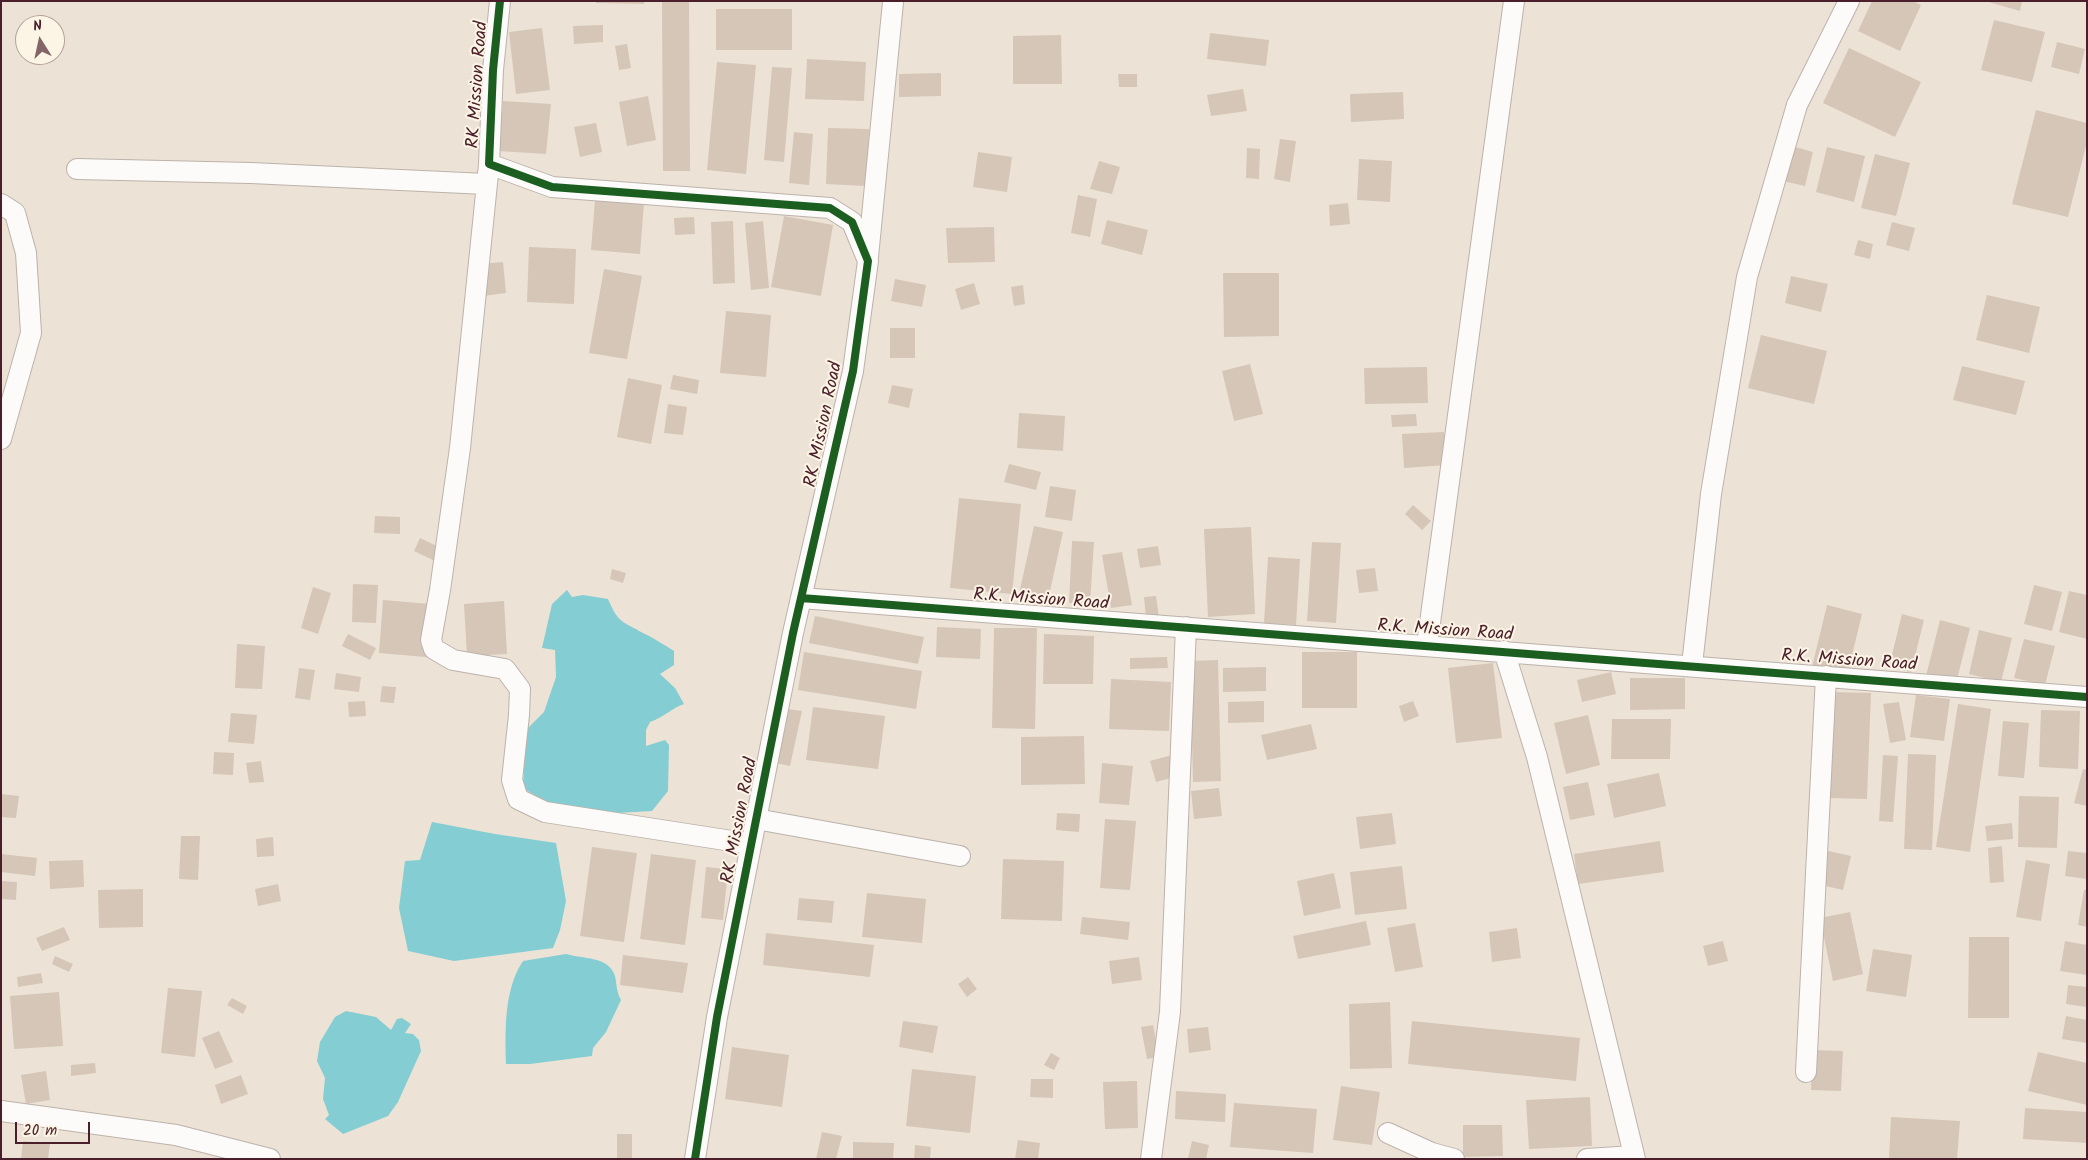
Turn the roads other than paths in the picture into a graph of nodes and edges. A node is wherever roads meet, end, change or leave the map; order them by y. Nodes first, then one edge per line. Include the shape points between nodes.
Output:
1 (500, 1) edge
2 (1514, 1) edge
3 (1849, 1) edge
4 (893, 2) edge
5 (489, 164) junction
6 (77, 169) dead end
7 (486, 184) junction
8 (1, 204) edge
9 (868, 261) junction
10 (1, 439) edge
11 (802, 598) junction
12 (1186, 627) junction
13 (1427, 645) junction
14 (1504, 651) junction
15 (1692, 665) junction
16 (1826, 676) junction
17 (2087, 697) edge
18 (756, 818) junction
19 (751, 844) junction
20 (960, 856) dead end
21 (1806, 1072) dead end
22 (1, 1111) edge
23 (1388, 1133) dead end
24 (1634, 1157) edge
25 (270, 1159) edge
26 (695, 1159) edge
27 (1151, 1159) edge
28 (1454, 1159) edge
29 (1586, 1159) edge

1 - 5 street, RK Mission Road
2 - 13 street
3 - 15 street via 1797,105 1747,277 1711,494
4 - 9 street
5 - 7 street
5 - 9 street, RK Mission Road via 552,187 830,208 852,222
6 - 7 street
7 - 19 street via 460,448 431,640 434,649 453,660 505,669 520,689 512,780 518,799 545,812
8 - 10 street via 16,213 26,253 31,333
9 - 11 street, RK Mission Road via 853,372
11 - 12 street, R.K. Mission Road
11 - 18 street, RK Mission Road
12 - 13 street, R.K. Mission Road
12 - 27 street via 1170,1012
13 - 14 street, R.K. Mission Road
14 - 15 street, R.K. Mission Road
14 - 24 street via 1537,757
15 - 16 street, R.K. Mission Road
16 - 17 street, R.K. Mission Road
16 - 21 street
18 - 19 street, RK Mission Road
18 - 20 street
19 - 26 street, RK Mission Road via 717,1017
22 - 25 street via 176,1136
23 - 28 street
24 - 29 street

